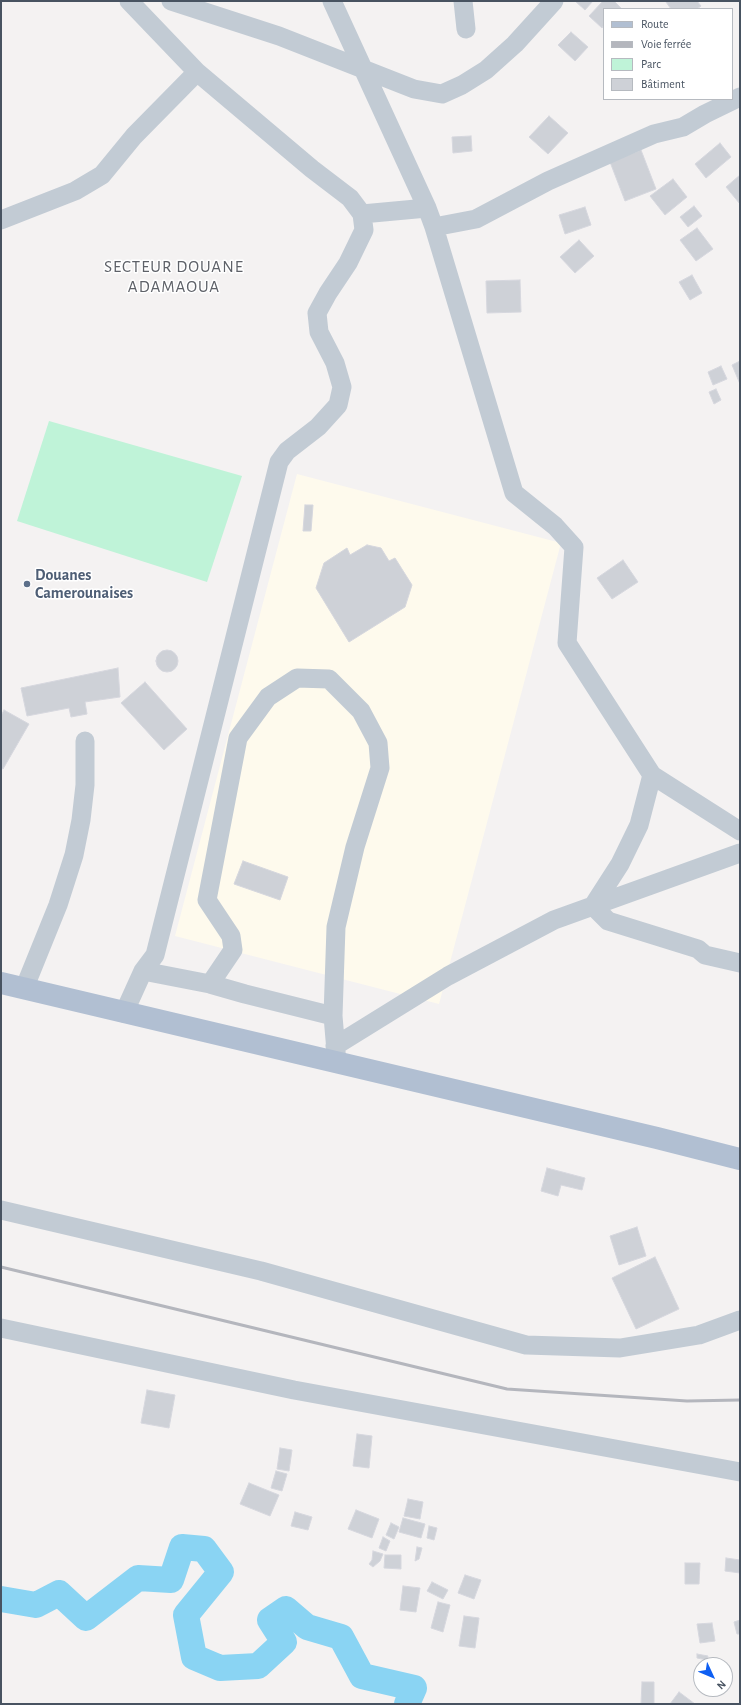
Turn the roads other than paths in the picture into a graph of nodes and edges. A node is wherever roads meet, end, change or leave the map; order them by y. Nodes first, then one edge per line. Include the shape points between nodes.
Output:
1 (129, 1) edge
2 (171, 1) edge
3 (332, 1) edge
4 (463, 1) edge
5 (554, 1) edge
6 (466, 29) dead end
7 (364, 70) junction
8 (197, 72) junction
9 (740, 97) edge
10 (427, 208) junction
11 (362, 214) junction
12 (1, 220) edge
13 (434, 227) junction
14 (85, 741) dead end
15 (652, 776) junction
16 (740, 831) edge
17 (740, 853) edge
18 (593, 906) junction
19 (740, 963) edge
20 (143, 971) junction
21 (1, 984) edge
22 (210, 984) junction
23 (24, 989) junction
24 (124, 1013) junction
25 (333, 1016) junction
26 (336, 1055) junction
27 (740, 1159) edge
28 (1, 1210) edge
29 (740, 1320) edge
30 (1, 1328) edge
31 (740, 1472) edge

1 - 8 street
2 - 7 street via 279,36
3 - 7 street
4 - 6 street
5 - 7 street via 515,44 486,70 442,94 414,89
7 - 10 street
8 - 11 street via 350,198
8 - 12 street via 134,136 102,175 75,191
9 - 13 street via 683,127 654,134 548,181 476,219
10 - 11 street
10 - 13 street
11 - 20 street via 364,230 348,263 317,313 319,332 335,363 342,386 338,405 318,427 287,451 279,462 155,955
13 - 15 street via 514,493 555,526 574,547 567,643
14 - 23 street via 81,820 74,855 58,905
15 - 16 street
15 - 18 street via 639,825 620,864
17 - 18 street
18 - 19 street via 608,921 698,949 705,955
18 - 26 street via 554,920 448,976
20 - 22 street
20 - 24 street
21 - 23 main road
22 - 25 street
22 - 25 street via 233,950 230,936 207,900 238,738 268,697 291,681 297,678 329,679 361,711 378,743 380,768 356,847 336,927
23 - 24 main road
24 - 26 main road
25 - 26 street
26 - 27 main road
28 - 29 street via 261,1271 526,1344 620,1348 699,1335
30 - 31 street via 294,1390

